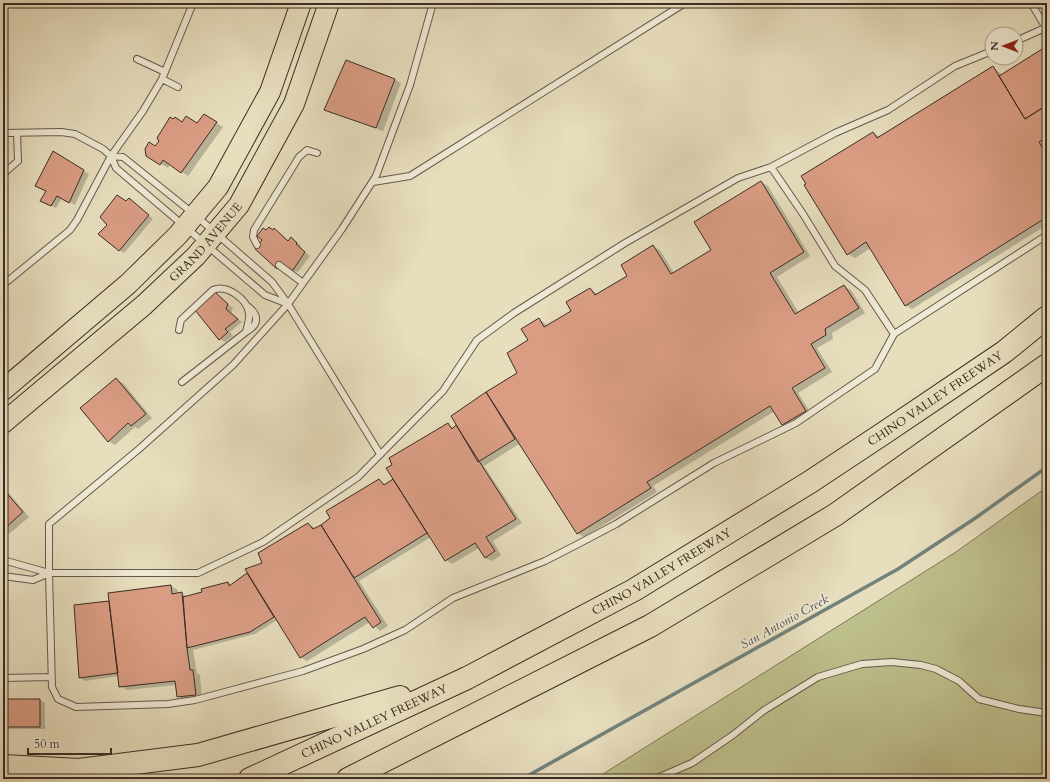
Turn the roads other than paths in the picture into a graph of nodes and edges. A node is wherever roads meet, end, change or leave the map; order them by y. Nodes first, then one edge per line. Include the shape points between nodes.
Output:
1 (193, 3) edge
2 (301, 3) edge
3 (329, 3) edge
4 (433, 3) edge
5 (685, 3) edge
6 (1032, 3) edge
7 (1046, 28) edge
8 (1024, 38) edge
9 (984, 54) edge
10 (137, 59) dead end
11 (163, 75) junction
12 (178, 88) dead end
13 (3, 133) edge
14 (17, 133) junction
15 (317, 153) dead end
16 (111, 156) junction
17 (771, 168) junction
18 (3, 174) edge
19 (373, 182) junction
20 (189, 221) junction
21 (1047, 235) edge
22 (210, 239) junction
23 (258, 245) dead end
24 (279, 265) dead end
25 (303, 283) junction
26 (3, 285) edge
27 (288, 304) junction
28 (1047, 318) edge
29 (179, 330) dead end
30 (894, 334) junction
31 (1047, 365) edge
32 (182, 382) dead end
33 (3, 390) edge
34 (3, 423) edge
35 (380, 454) junction
36 (3, 560) edge
37 (48, 573) junction
38 (3, 576) edge
39 (51, 677) junction
40 (3, 678) edge
41 (467, 678) junction
42 (1047, 713) edge
43 (3, 766) edge
44 (250, 779) edge
45 (348, 779) edge
46 (654, 779) edge

1 - 11 lane
2 - 20 main road, GRAND AVENUE via 270,92 218,187
3 - 22 main road, GRAND AVENUE via 294,104 239,205
4 - 19 lane via 410,86
5 - 19 lane via 410,176
6 - 7 lane
7 - 8 lane
9 - 17 lane via 955,66 888,110 835,134
10 - 11 lane
11 - 12 lane
11 - 16 lane via 143,111
13 - 14 lane
14 - 16 lane via 75,134
14 - 18 lane via 18,161
15 - 23 lane via 307,150 299,157 254,230 253,237
16 - 20 lane via 116,168
16 - 20 lane via 123,157
16 - 26 lane via 70,230
17 - 30 lane via 836,266 865,290
17 - 35 lane via 738,178 625,243 514,313 477,340 443,391
19 - 25 lane
20 - 22 lane
20 - 22 lane
20 - 33 main road, GRAND AVENUE via 128,284
21 - 30 lane
22 - 27 lane via 272,282
22 - 27 lane via 265,295
22 - 34 main road, GRAND AVENUE via 144,305
24 - 25 lane
25 - 27 lane
27 - 35 lane
27 - 37 lane via 233,365 139,449 49,524
28 - 41 highway, CHINO VALLEY FREEWAY via 1004,352 778,502 634,590
29 - 32 lane via 181,320 213,290 219,288 225,288 238,297 246,305 249,314 246,332
30 - 39 lane via 875,369 796,422 714,463 580,544 545,562 453,598 406,630 363,649 303,671 195,700 168,704 76,707 58,699 52,687
31 - 45 highway via 835,514 650,626
35 - 37 lane via 358,477 263,542 198,573
36 - 37 lane
37 - 38 lane via 33,580
37 - 39 lane
39 - 40 lane
41 - 43 highway via 198,755 79,770
41 - 44 highway, CHINO VALLEY FREEWAY
42 - 46 lane via 979,699 959,681 936,669 921,665 892,662 862,664 818,677 763,711 734,735 692,763

